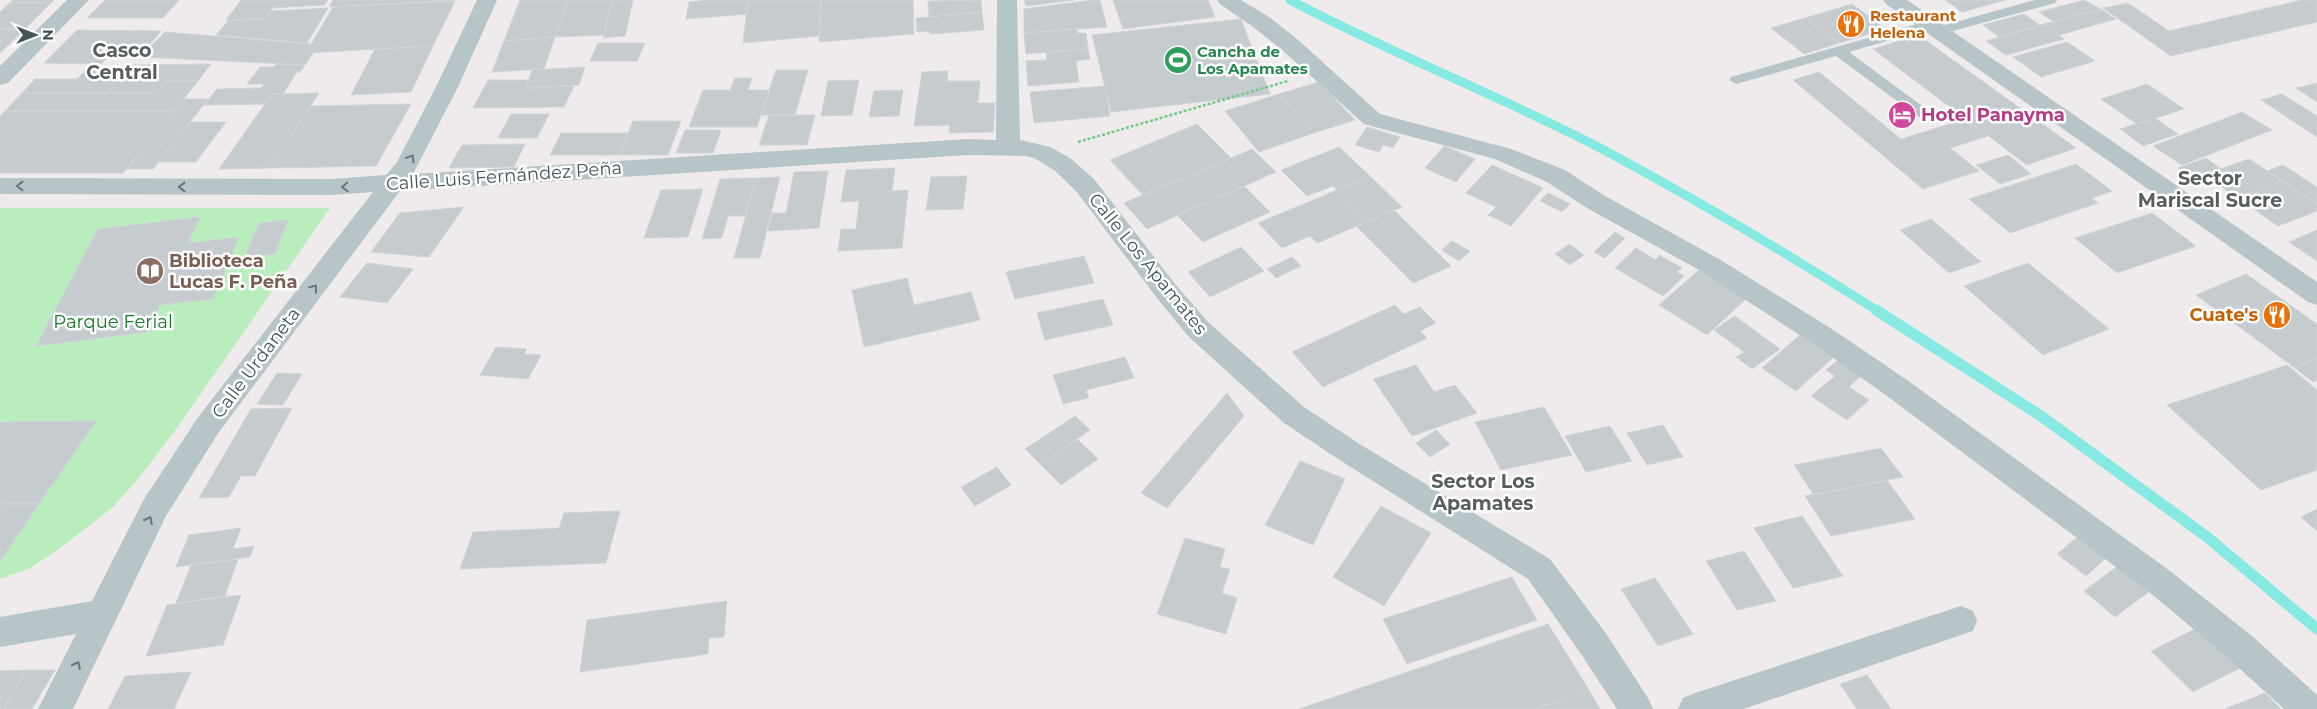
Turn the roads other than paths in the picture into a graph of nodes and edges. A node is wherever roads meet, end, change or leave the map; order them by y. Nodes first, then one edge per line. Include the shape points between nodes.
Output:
1 (79, 0) edge
2 (487, 0) edge
3 (1006, 0) edge
4 (1227, 0) edge
5 (1893, 0) edge
6 (2050, 0) edge
7 (1933, 28) junction
8 (1838, 51) junction
9 (0, 78) edge
10 (1736, 80) dead end
11 (1924, 114) dead end
12 (1008, 147) junction
13 (393, 184) junction
14 (0, 186) edge
15 (2317, 295) edge
16 (102, 614) junction
17 (1961, 621) dead end
18 (0, 632) edge
19 (55, 709) edge
20 (1636, 709) edge
21 (1695, 709) edge
22 (2308, 709) edge

1 - 9 street
13 -> 2 street, Calle Urdaneta via 420,142
3 - 12 street
4 - 22 street via 1288,44 1372,119 1503,154 1556,176 1710,265 1824,338 2159,581 2240,647
5 - 7 street
6 - 7 lane
7 - 8 lane
7 - 15 street
8 - 10 lane
8 - 11 lane
12 - 13 street, Calle Luis Fernández Peña
12 - 20 street, Calle Los Apamates via 1042,152 1062,164 1085,185 1198,329 1294,415 1538,569 1593,643
13 -> 14 street, Calle Luis Fernández Peña via 331,187
16 -> 13 street, Calle Urdaneta via 155,508 209,424
16 - 18 street
19 -> 16 street, Calle Urdaneta
17 - 21 street

